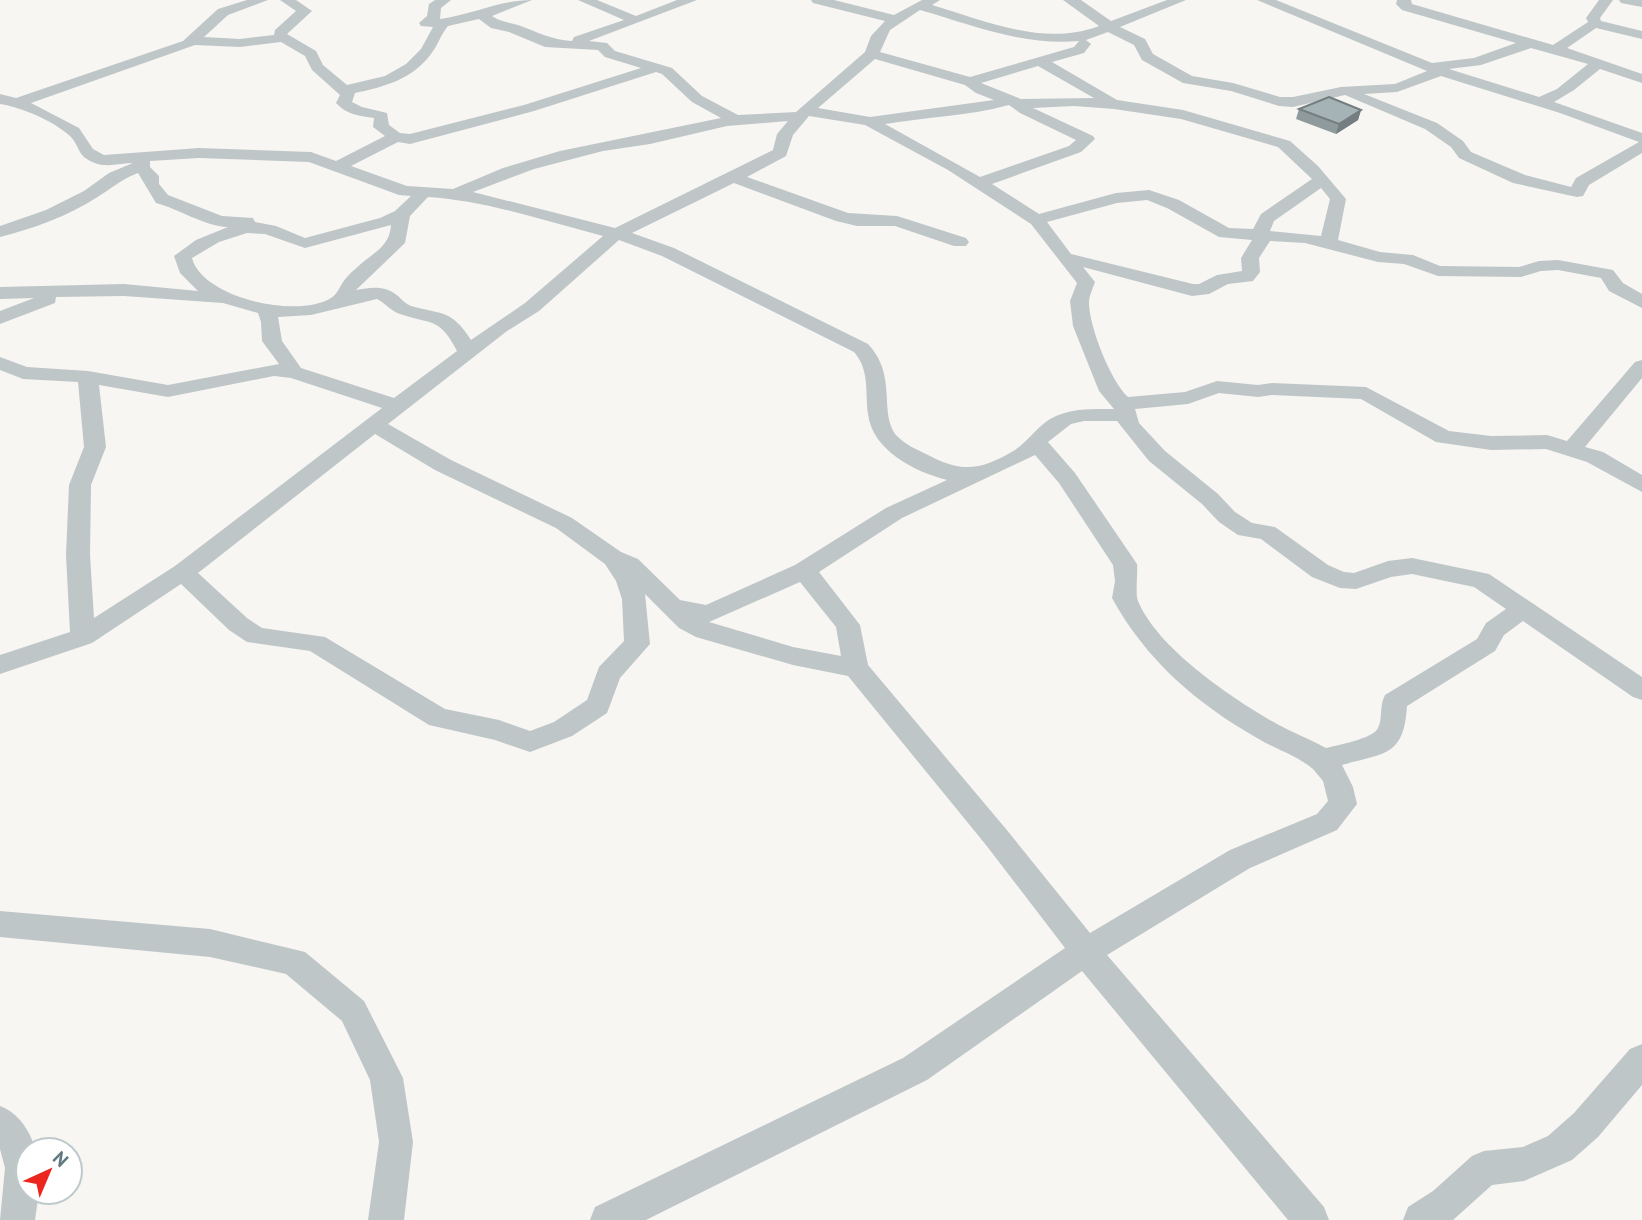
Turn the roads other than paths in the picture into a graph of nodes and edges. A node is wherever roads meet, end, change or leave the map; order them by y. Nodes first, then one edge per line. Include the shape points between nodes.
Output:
1 (261, 0) edge
2 (287, 0) edge
3 (444, 0) edge
4 (525, 0) edge
5 (584, 0) edge
6 (690, 0) edge
7 (818, 0) edge
8 (1070, 0) edge
9 (1179, 0) edge
10 (1264, 0) edge
11 (1404, 0) edge
12 (1606, 0) edge
13 (1626, 0) edge
14 (926, 3) edge
15 (1642, 3) edge
16 (479, 13) junction
17 (895, 19) junction
18 (635, 20) junction
19 (444, 22) junction
20 (1595, 24) junction
21 (1109, 27) junction
22 (1642, 36) edge
23 (1083, 37) junction
24 (283, 38) junction
25 (194, 41) junction
26 (1528, 44) junction
27 (560, 45) junction
28 (1556, 49) junction
29 (872, 54) junction
30 (1041, 62) junction
31 (1597, 64) junction
32 (654, 68) junction
33 (1434, 69) junction
34 (1642, 79) edge
35 (970, 82) junction
36 (345, 90) junction
37 (1341, 91) junction
38 (824, 94) junction
39 (0, 99) edge
40 (20, 102) junction
41 (1537, 102) junction
42 (1013, 103) junction
43 (1114, 104) junction
44 (802, 114) junction
45 (848, 116) junction
46 (736, 120) junction
47 (870, 122) junction
48 (396, 137) junction
49 (1642, 138) edge
50 (1642, 146) edge
51 (160, 155) junction
52 (141, 166) junction
53 (336, 167) junction
54 (735, 178) junction
55 (1320, 181) junction
56 (978, 183) junction
57 (422, 194) junction
58 (455, 194) junction
59 (401, 216) junction
60 (1037, 220) junction
61 (257, 228) junction
62 (0, 232) edge
63 (618, 234) junction
64 (1263, 236) junction
65 (960, 242) dead end
66 (1328, 243) junction
67 (1065, 258) junction
68 (68, 291) junction
69 (0, 293) edge
70 (225, 298) junction
71 (339, 302) junction
72 (1642, 302) edge
73 (266, 311) junction
74 (0, 318) edge
75 (467, 351) junction
76 (0, 363) edge
77 (1642, 366) edge
78 (293, 372) junction
79 (88, 377) junction
80 (397, 406) junction
81 (1126, 410) junction
82 (374, 425) junction
83 (1036, 442) junction
84 (1573, 449) junction
85 (979, 474) junction
86 (1642, 485) edge
87 (613, 558) junction
88 (803, 571) junction
89 (184, 572) junction
90 (671, 606) junction
91 (1523, 609) junction
92 (83, 637) junction
93 (0, 665) edge
94 (856, 668) junction
95 (1642, 690) edge
96 (1322, 760) junction
97 (0, 925) edge
98 (1086, 951) junction
99 (1642, 1060) edge
100 (0, 1123) edge
101 (17, 1220) edge
102 (386, 1220) edge
103 (608, 1220) edge
104 (1311, 1220) edge
105 (1420, 1220) edge

1 - 25 street via 223,12
2 - 24 street via 305,11 280,33
3 - 19 street via 434,7 434,17 426,23
4 - 16 street
5 - 18 street
6 - 18 street
7 - 17 street
8 - 21 street via 1085,6
9 - 21 street
10 - 33 street
11 - 26 street via 1406,6
12 - 20 street via 1593,18
13 - 15 street
14 - 17 street
14 - 23 street via 1024,36
16 - 19 street
16 - 27 street via 496,25
17 - 29 street via 878,36
18 - 27 street
19 - 36 street via 426,51 409,67 384,82
20 - 22 street
20 - 28 street
21 - 23 street
21 - 37 street via 1140,42 1154,63 1196,82 1293,102
23 - 30 street via 1084,46 1079,50
24 - 25 street via 240,43
24 - 36 street via 311,54 317,66
25 - 40 street
26 - 28 street
26 - 33 street via 1476,62
27 - 32 street via 602,46 610,54
28 - 31 street
29 - 35 street
29 - 38 street
30 - 35 street
30 - 43 street
31 - 34 street
31 - 41 street via 1551,99
32 - 46 street via 667,71 697,99
32 - 48 street via 421,138
33 - 37 street via 1396,88
33 - 41 street
35 - 42 street
36 - 48 street via 347,106 358,113 382,116 381,127
37 - 50 street via 1431,127 1465,155 1519,179 1573,192
38 - 44 street
38 - 45 street
39 - 40 street
40 - 51 street via 77,134 92,157 112,160
41 - 49 street
42 - 43 street
42 - 47 street
42 - 56 street via 1087,139 1075,149
43 - 55 street via 1183,115 1284,144
44 - 45 street
44 - 46 street
44 - 54 street via 785,134 780,153
45 - 47 street
46 - 58 street via 561,156
47 - 56 street
48 - 53 street
51 - 52 street
51 - 53 street via 274,154 311,157
52 - 61 street via 162,199 219,221 248,222
52 - 62 street via 51,214
53 - 57 street
54 - 63 street via 687,197
54 - 65 street via 842,217 897,221
55 - 64 street via 1267,218
55 - 66 street via 1331,187 1338,199
56 - 60 street
57 - 58 street
57 - 59 street
58 - 63 street
59 - 61 street via 305,243
59 - 71 street via 399,239 360,274
60 - 64 street via 1116,198 1149,195 1225,233
60 - 67 street
61 - 70 street via 202,243 183,257 184,267 200,285
63 - 75 street via 590,252 532,306
63 - 85 street via 668,252 861,348 871,356 886,436 896,447 956,477
64 - 66 street
64 - 67 street via 1252,253 1250,275 1224,279 1202,290
66 - 72 street via 1378,257 1407,259 1438,271 1493,274 1547,265 1572,266 1607,274 1616,287
67 - 81 street via 1086,282 1079,301 1083,326 1109,391
68 - 69 street
68 - 70 street
68 - 74 street
70 - 73 street
71 - 73 street via 293,312
71 - 75 street via 364,294 389,296 404,310 442,317
73 - 78 street via 272,341
75 - 80 street
76 - 79 street via 23,373
77 - 84 street
78 - 79 street via 263,371 168,391
78 - 80 street
79 - 92 street via 95,447 80,485
80 - 82 street
81 - 83 street via 1064,420
81 - 84 street via 1188,398 1217,387 1356,392 1375,397 1444,437 1491,443 1547,442
81 - 91 street via 1129,425 1157,456 1227,517 1246,530 1267,532 1320,571 1356,581 1412,566 1481,580
82 - 87 street via 443,465 564,523
82 - 89 street
83 - 85 street via 1023,454
83 - 96 street via 1067,478 1125,564 1124,597 1165,654 1194,683 1227,706
84 - 86 street
85 - 88 street via 894,513
87 - 89 street via 629,580 637,605 638,644 608,674 598,706 563,729 530,742 499,730 438,718 316,643 256,636
87 - 90 street via 641,574
88 - 90 street via 708,614
88 - 94 street via 848,625
89 - 92 street
90 - 94 street via 688,622 734,641
91 - 95 street
91 - 96 street via 1495,629 1486,645 1394,702 1392,730 1382,743
92 - 93 street
94 - 98 street
96 - 98 street via 1334,775 1343,804 1327,822 1240,859
97 - 102 street via 210,943 294,962 353,1011 386,1078 396,1142
98 - 103 street via 915,1069
98 - 104 street
99 - 105 street via 1560,1148 1524,1164 1484,1168 1446,1204
100 - 101 street via 15,1136 24,1168

